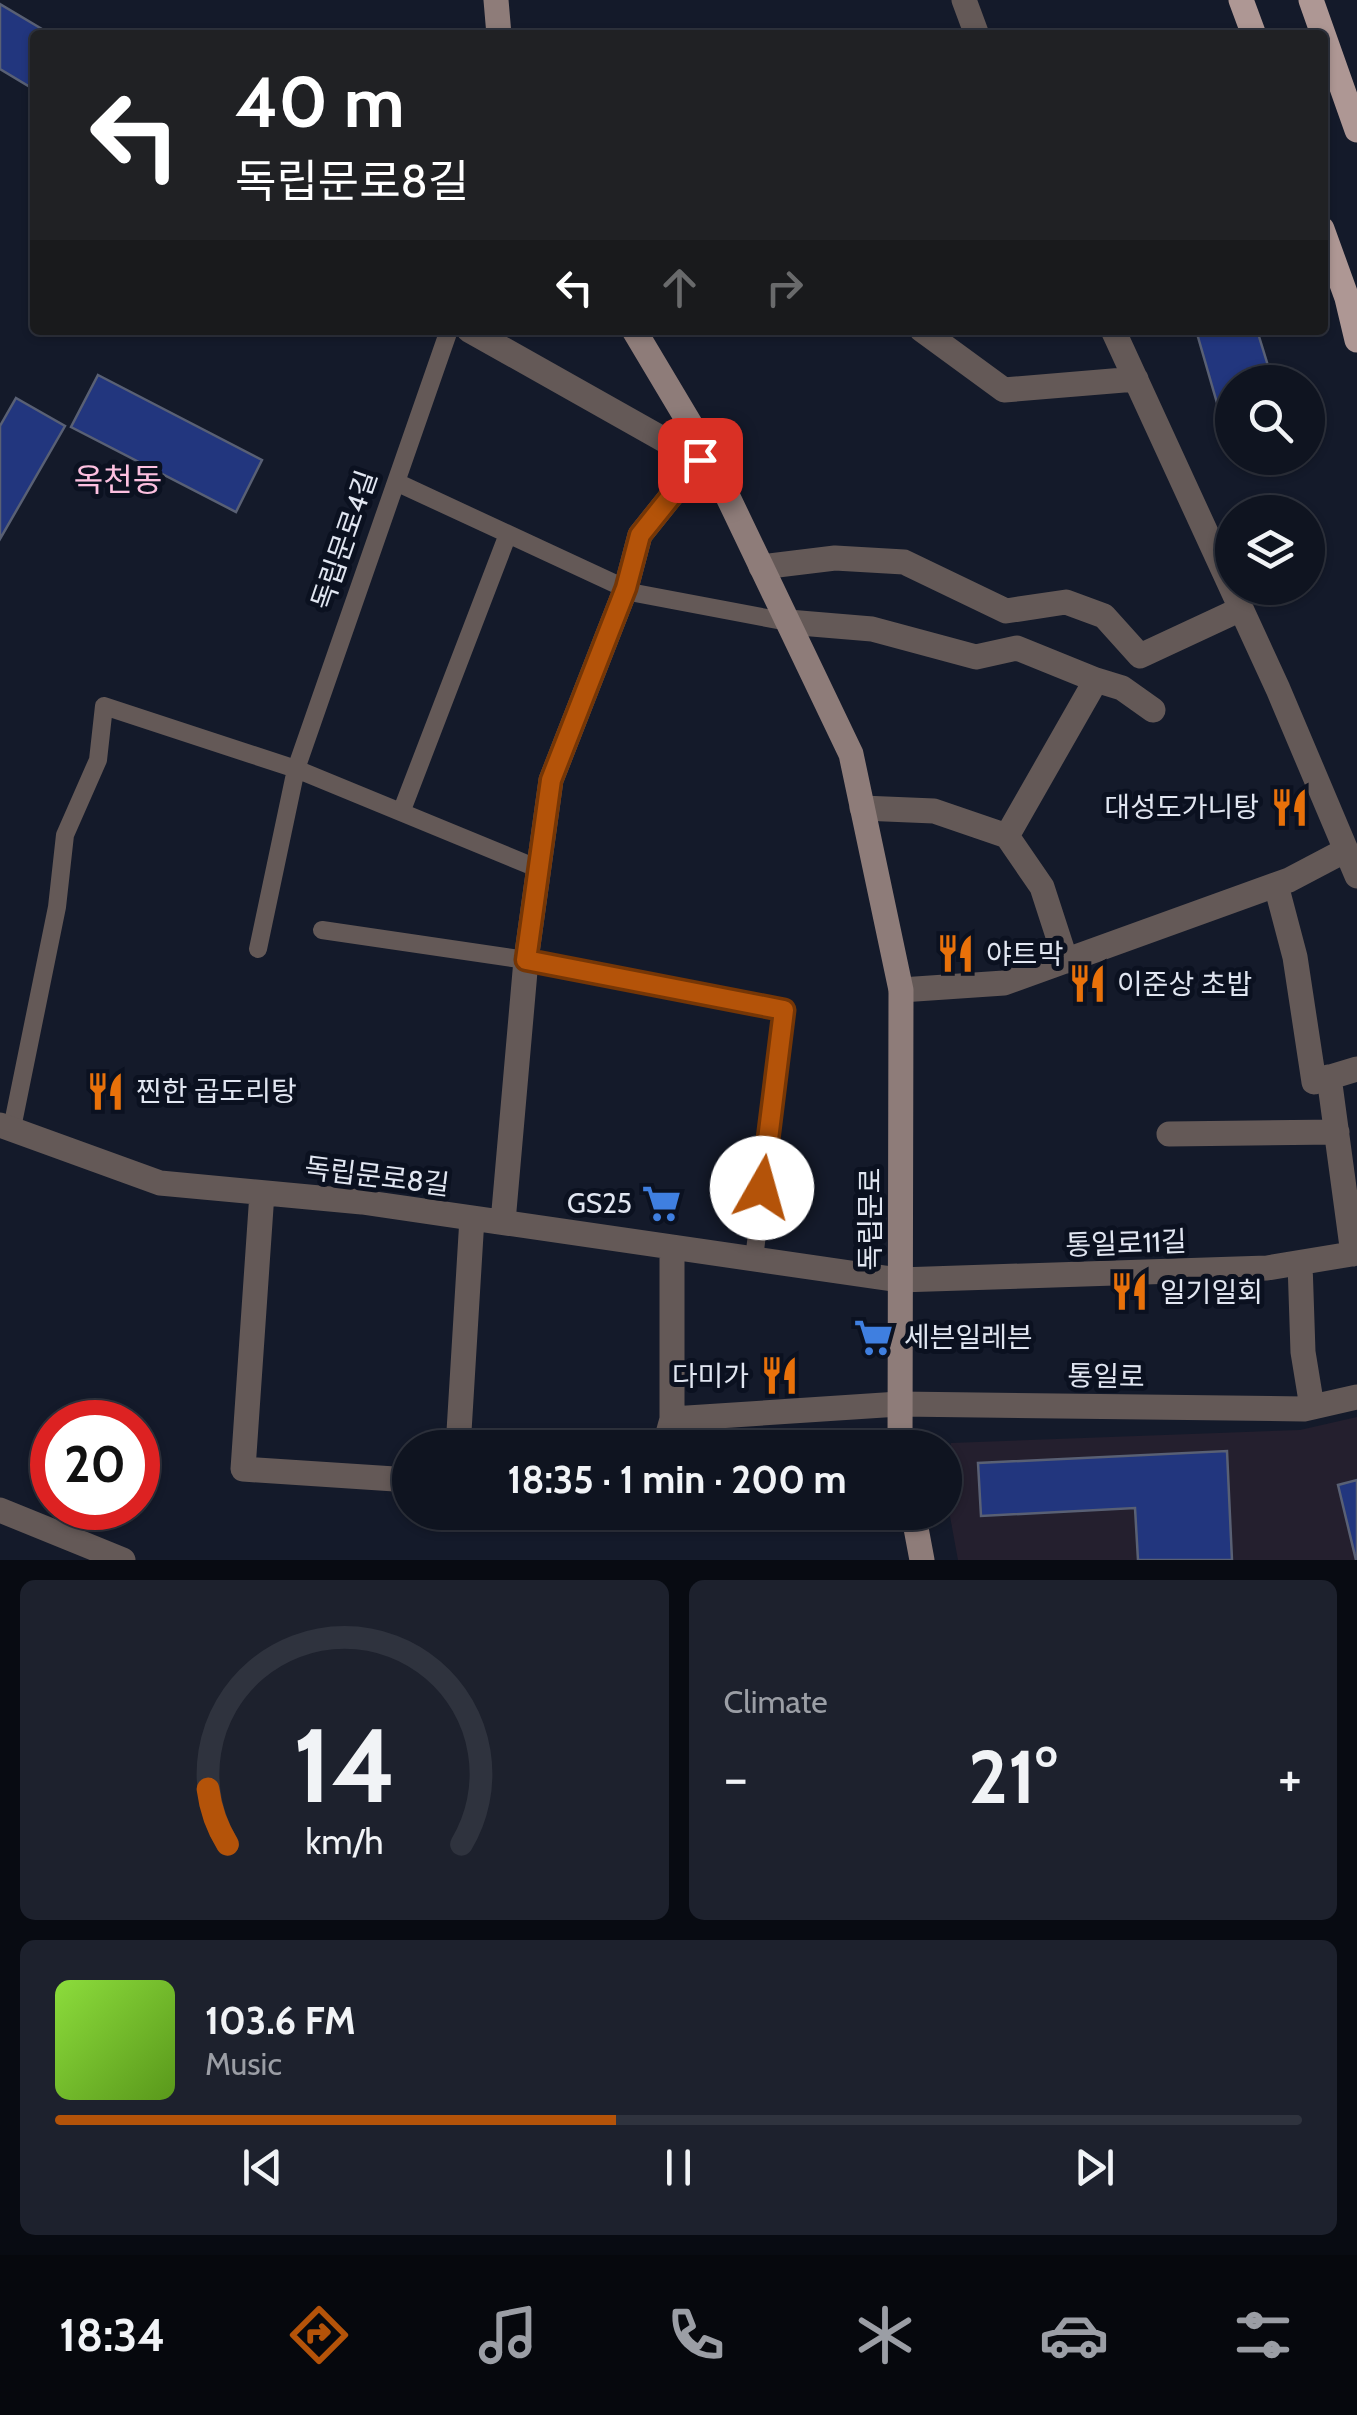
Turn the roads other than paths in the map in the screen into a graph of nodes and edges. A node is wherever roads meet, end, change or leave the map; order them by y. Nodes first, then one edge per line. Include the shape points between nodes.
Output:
1 (496, 0) edge
2 (964, 0) edge
3 (1241, 0) edge
4 (1312, 0) edge
5 (499, 30) edge
6 (975, 30) edge
7 (1252, 30) edge
8 (1322, 30) edge
9 (1328, 46) edge
10 (1357, 130) edge
11 (1328, 243) edge
12 (1354, 302) edge
13 (447, 335) edge
14 (477, 335) edge
15 (637, 335) edge
16 (929, 335) edge
17 (1115, 335) edge
18 (1357, 340) edge
19 (1136, 379) junction
20 (707, 464) junction
21 (396, 482) junction
22 (508, 534) junction
23 (761, 566) junction
24 (626, 588) junction
25 (1241, 608) junction
26 (788, 622) junction
27 (1140, 656) junction
28 (1096, 680) junction
29 (1122, 688) junction
30 (1153, 710) dead end
31 (296, 769) junction
32 (862, 808) junction
33 (402, 810) junction
34 (1007, 836) junction
35 (1346, 850) junction
36 (539, 869) junction
37 (1357, 876) edge
38 (1276, 885) junction
39 (322, 930) dead end
40 (258, 950) dead end
41 (526, 960) junction
42 (1066, 961) junction
43 (902, 990) junction
44 (1357, 1069) edge
45 (1330, 1077) junction
46 (6, 1126) edge
47 (1337, 1132) junction
48 (1169, 1134) dead end
49 (262, 1192) junction
50 (472, 1218) junction
51 (503, 1222) junction
52 (672, 1246) junction
53 (1355, 1253) edge
54 (754, 1259) junction
55 (1300, 1263) junction
56 (899, 1280) junction
57 (1357, 1376) edge
58 (1351, 1398) edge
59 (899, 1404) junction
60 (1312, 1407) junction
61 (672, 1419) junction
62 (459, 1430) edge
63 (669, 1430) edge
64 (900, 1430) edge
65 (392, 1479) edge
66 (0, 1510) edge
67 (916, 1530) edge
68 (123, 1560) edge
69 (922, 1560) edge

1 - 5 main road
2 - 6 street
3 - 7 main road
4 - 8 main road
9 - 10 main road
11 - 12 main road
12 - 18 main road
13 - 21 lane, 독립문로4길
14 - 20 street
15 - 20 main road, 독립문로
16 - 19 street via 1004,390
17 - 19 street
19 - 25 street
20 - 23 main road, 독립문로
20 - 24 street via 640,535
21 - 22 lane
21 - 31 lane, 독립문로4길
22 - 24 lane
22 - 33 lane
23 - 26 main road, 독립문로
23 - 27 street via 835,558 904,562 1006,611 1066,602 1104,616
24 - 26 lane
24 - 36 street via 551,780
25 - 27 street
25 - 35 street
26 - 28 street via 872,629 976,657 1016,648
26 - 32 main road, 독립문로 via 850,754
27 - 29 street
28 - 29 street
28 - 34 street
29 - 30 street
31 - 33 lane
31 - 40 lane, 독립문로4길
31 - 46 lane via 104,706 98,760 65,835 57,906
32 - 34 street via 934,811
32 - 43 main road, 독립문로
33 - 36 lane
34 - 42 street via 1042,887
35 - 37 street
35 - 38 street
36 - 41 street
38 - 42 street
38 - 45 street via 1295,957 1314,1082
39 - 41 lane
41 - 51 street
41 - 54 lane via 784,1010
42 - 43 street via 1004,983
43 - 56 main road, 독립문로
44 - 45 street
45 - 47 street, 통일로11길
46 - 49 street, 독립문로8길 via 160,1182
47 - 48 street
47 - 53 street, 통일로11길
49 - 50 street, 독립문로8길
49 - 65 street via 243,1468
50 - 51 street, 독립문로8길
50 - 62 street
51 - 52 street, 독립문로8길
52 - 54 street, 독립문로8길
52 - 61 street
53 - 55 street, 통일로11길
54 - 56 street, 독립문로8길
55 - 56 street, 통일로11길
55 - 60 street
56 - 59 main road, 독립문로
57 - 58 street, 통일로
58 - 60 street, 통일로
59 - 60 street, 통일로
59 - 61 street, 통일로
59 - 64 main road, 독립문로
61 - 63 street
66 - 68 street
67 - 69 main road

